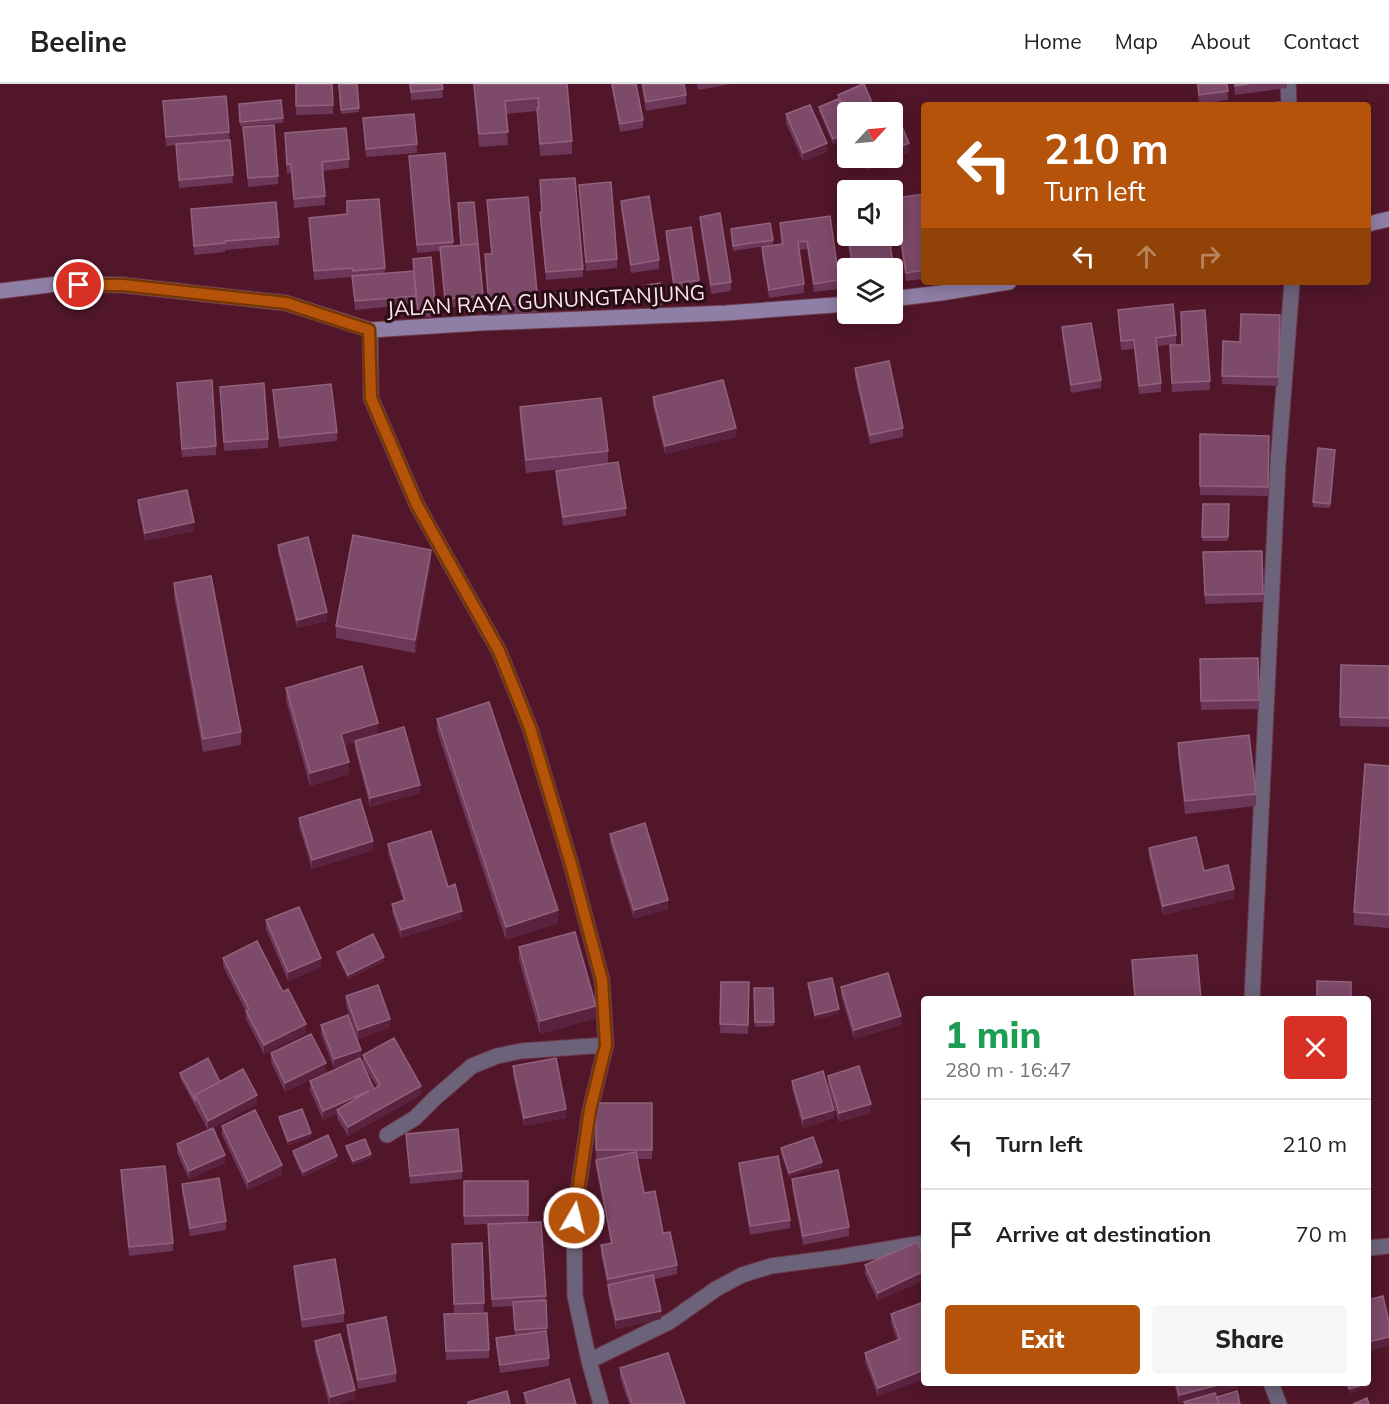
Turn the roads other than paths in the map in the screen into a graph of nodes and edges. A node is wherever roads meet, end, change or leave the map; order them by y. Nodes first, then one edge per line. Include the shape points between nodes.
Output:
1 (1288, 84) edge
2 (1289, 102) edge
3 (1389, 219) edge
4 (1371, 223) edge
5 (991, 285) edge
6 (1292, 285) edge
7 (0, 291) edge
8 (903, 298) edge
9 (837, 305) edge
10 (369, 330) junction
11 (1252, 996) edge
12 (606, 1045) junction
13 (387, 1135) dead end
14 (921, 1244) edge
15 (1389, 1246) edge
16 (1371, 1248) edge
17 (589, 1361) junction
18 (1272, 1386) edge
19 (601, 1404) edge
20 (1279, 1404) edge

1 - 2 street
3 - 4 main road
5 - 8 main road
6 - 11 street via 1278,463
7 - 10 main road, JALAN RAYA GUNUNGTANJUNG via 57,284 123,285 286,303
9 - 10 main road, JALAN RAYA GUNUNGTANJUNG via 726,314
10 - 12 street via 371,398 417,505 499,651 530,728 602,980
12 - 13 street via 521,1052 472,1066 415,1118
12 - 17 street via 590,1110 574,1218 575,1296
14 - 17 street via 771,1266 742,1275 669,1322
15 - 16 street
17 - 19 street
18 - 20 street

